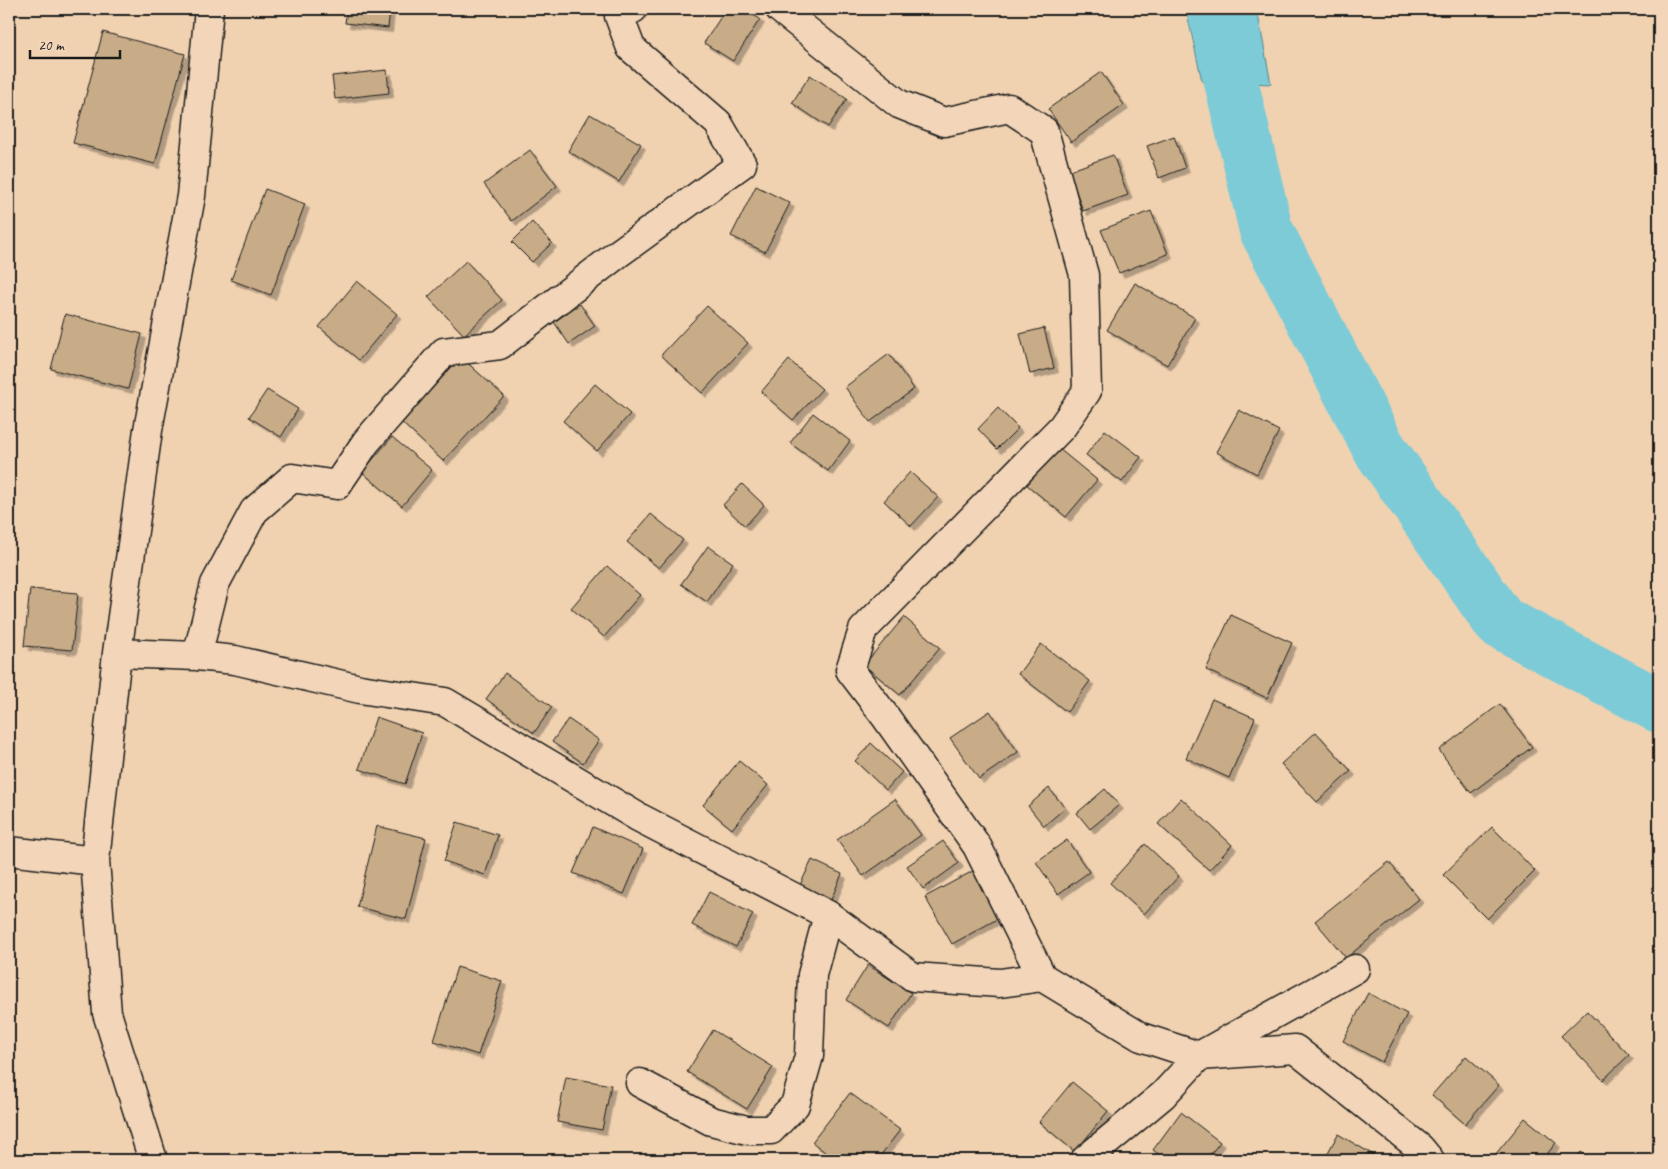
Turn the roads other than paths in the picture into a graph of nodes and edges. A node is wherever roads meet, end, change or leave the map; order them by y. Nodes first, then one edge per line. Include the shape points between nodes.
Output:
1 (209, 9) edge
2 (633, 9) edge
3 (780, 9) edge
4 (117, 653) junction
5 (197, 656) junction
6 (9, 851) edge
7 (95, 862) junction
8 (828, 915) junction
9 (1355, 969) dead end
10 (1042, 977) junction
11 (1199, 1056) junction
12 (640, 1083) dead end
13 (153, 1160) edge
14 (1085, 1160) edge
15 (1430, 1160) edge

1 - 4 street via 191,196 148,430
2 - 5 street via 618,16 631,48 718,123 742,164 500,345 444,352 366,442 337,485 292,478 254,511 215,584
3 - 10 street via 899,104 944,122 1009,108 1044,131 1084,275 1087,391 1062,426 863,630 850,670 977,846
4 - 5 street
4 - 7 street
5 - 8 street via 235,660 360,689 445,702 638,817
6 - 7 street
7 - 13 street via 107,1013
8 - 10 street via 913,977 1000,983
8 - 12 street via 812,975 809,1056 795,1105 771,1130 747,1130 711,1121
9 - 11 street
10 - 11 street via 1141,1037
11 - 14 street via 1163,1095
11 - 15 street via 1294,1049 1420,1148

